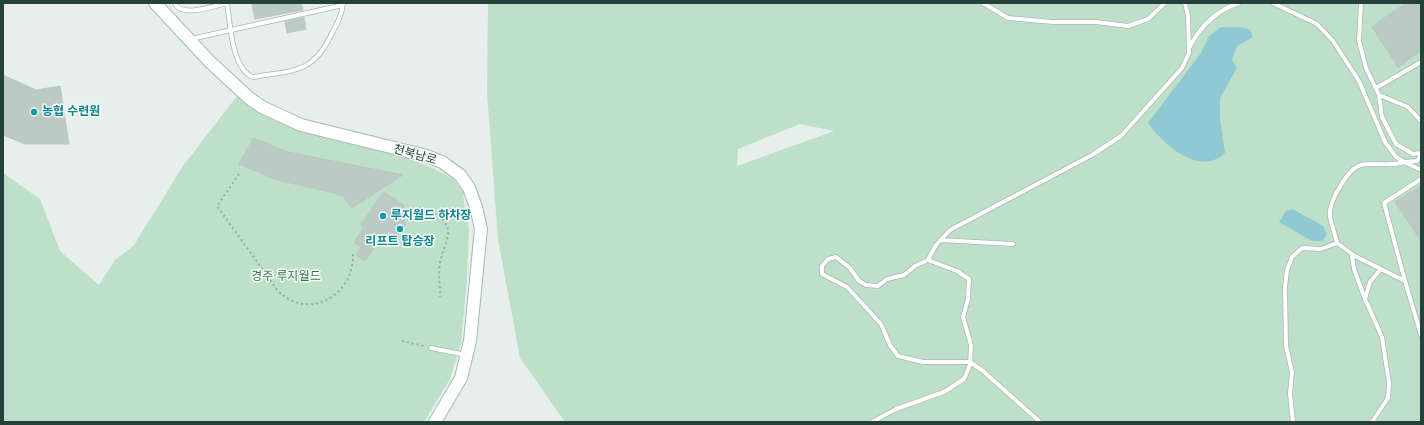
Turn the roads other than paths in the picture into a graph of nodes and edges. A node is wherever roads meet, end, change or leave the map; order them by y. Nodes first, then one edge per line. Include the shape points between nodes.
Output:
1 (155, 3) edge
2 (175, 3) edge
3 (227, 3) edge
4 (983, 3) edge
5 (1165, 3) edge
6 (1185, 3) edge
7 (1239, 3) edge
8 (1273, 3) edge
9 (1361, 3) edge
10 (343, 4) edge
11 (232, 31) junction
12 (189, 39) junction
13 (1189, 49) junction
14 (1421, 62) edge
15 (1376, 88) junction
16 (1379, 95) junction
17 (1421, 121) edge
18 (1421, 154) edge
19 (1404, 162) junction
20 (1421, 170) edge
21 (1421, 179) edge
22 (940, 240) junction
23 (1337, 243) junction
24 (1013, 244) dead end
25 (1352, 255) junction
26 (928, 260) junction
27 (1380, 270) junction
28 (1404, 281) junction
29 (1365, 299) junction
30 (1421, 335) edge
31 (431, 348) road end
32 (466, 356) junction
33 (970, 362) junction
34 (435, 422) edge
35 (872, 422) edge
36 (1040, 422) edge
37 (1293, 422) edge
38 (1372, 422) edge

1 - 12 main road, 천북남로
2 - 3 lane via 178,8 185,11
3 - 11 lane
4 - 5 lane via 1008,18 1128,26 1148,19
6 - 13 lane
7 - 13 lane via 1214,16 1198,32
8 - 19 lane via 1317,24 1333,41 1359,81 1385,142 1396,157
9 - 15 lane via 1359,41 1366,68
10 - 11 lane
10 - 11 lane via 327,45 309,65 301,68 253,77 247,75 237,62
11 - 12 lane
12 - 32 main road, 천북남로 via 249,98 267,110 301,125 427,156 442,162 460,175 469,188 481,229 470,341
13 - 22 lane via 1182,68 1121,136 1092,155 950,230
14 - 15 lane
15 - 16 lane
16 - 17 lane via 1408,107
16 - 18 lane via 1382,118 1396,144 1413,154
18 - 19 lane via 1417,161
19 - 20 lane
19 - 23 lane via 1394,165 1358,166 1344,180 1331,204 1330,216
21 - 28 lane via 1384,203
22 - 24 lane
22 - 26 lane
23 - 25 lane
23 - 37 lane via 1321,249 1302,248 1292,257 1287,270 1284,314 1286,346 1292,372 1290,394
25 - 27 lane
25 - 29 lane via 1354,269
26 - 33 lane via 969,279 968,299 963,317 971,345
26 - 33 lane via 904,275 887,279 878,286 866,286 858,281 850,268 836,257 828,259 822,266 822,274 847,287 881,324 898,356 923,362
27 - 28 lane
27 - 29 lane via 1370,282
28 - 30 lane
29 - 38 lane via 1382,337 1389,383 1388,398
31 - 32 lane
32 - 34 main road, 천북남로 via 461,378
33 - 35 lane via 964,379 944,392 896,409
33 - 36 lane

